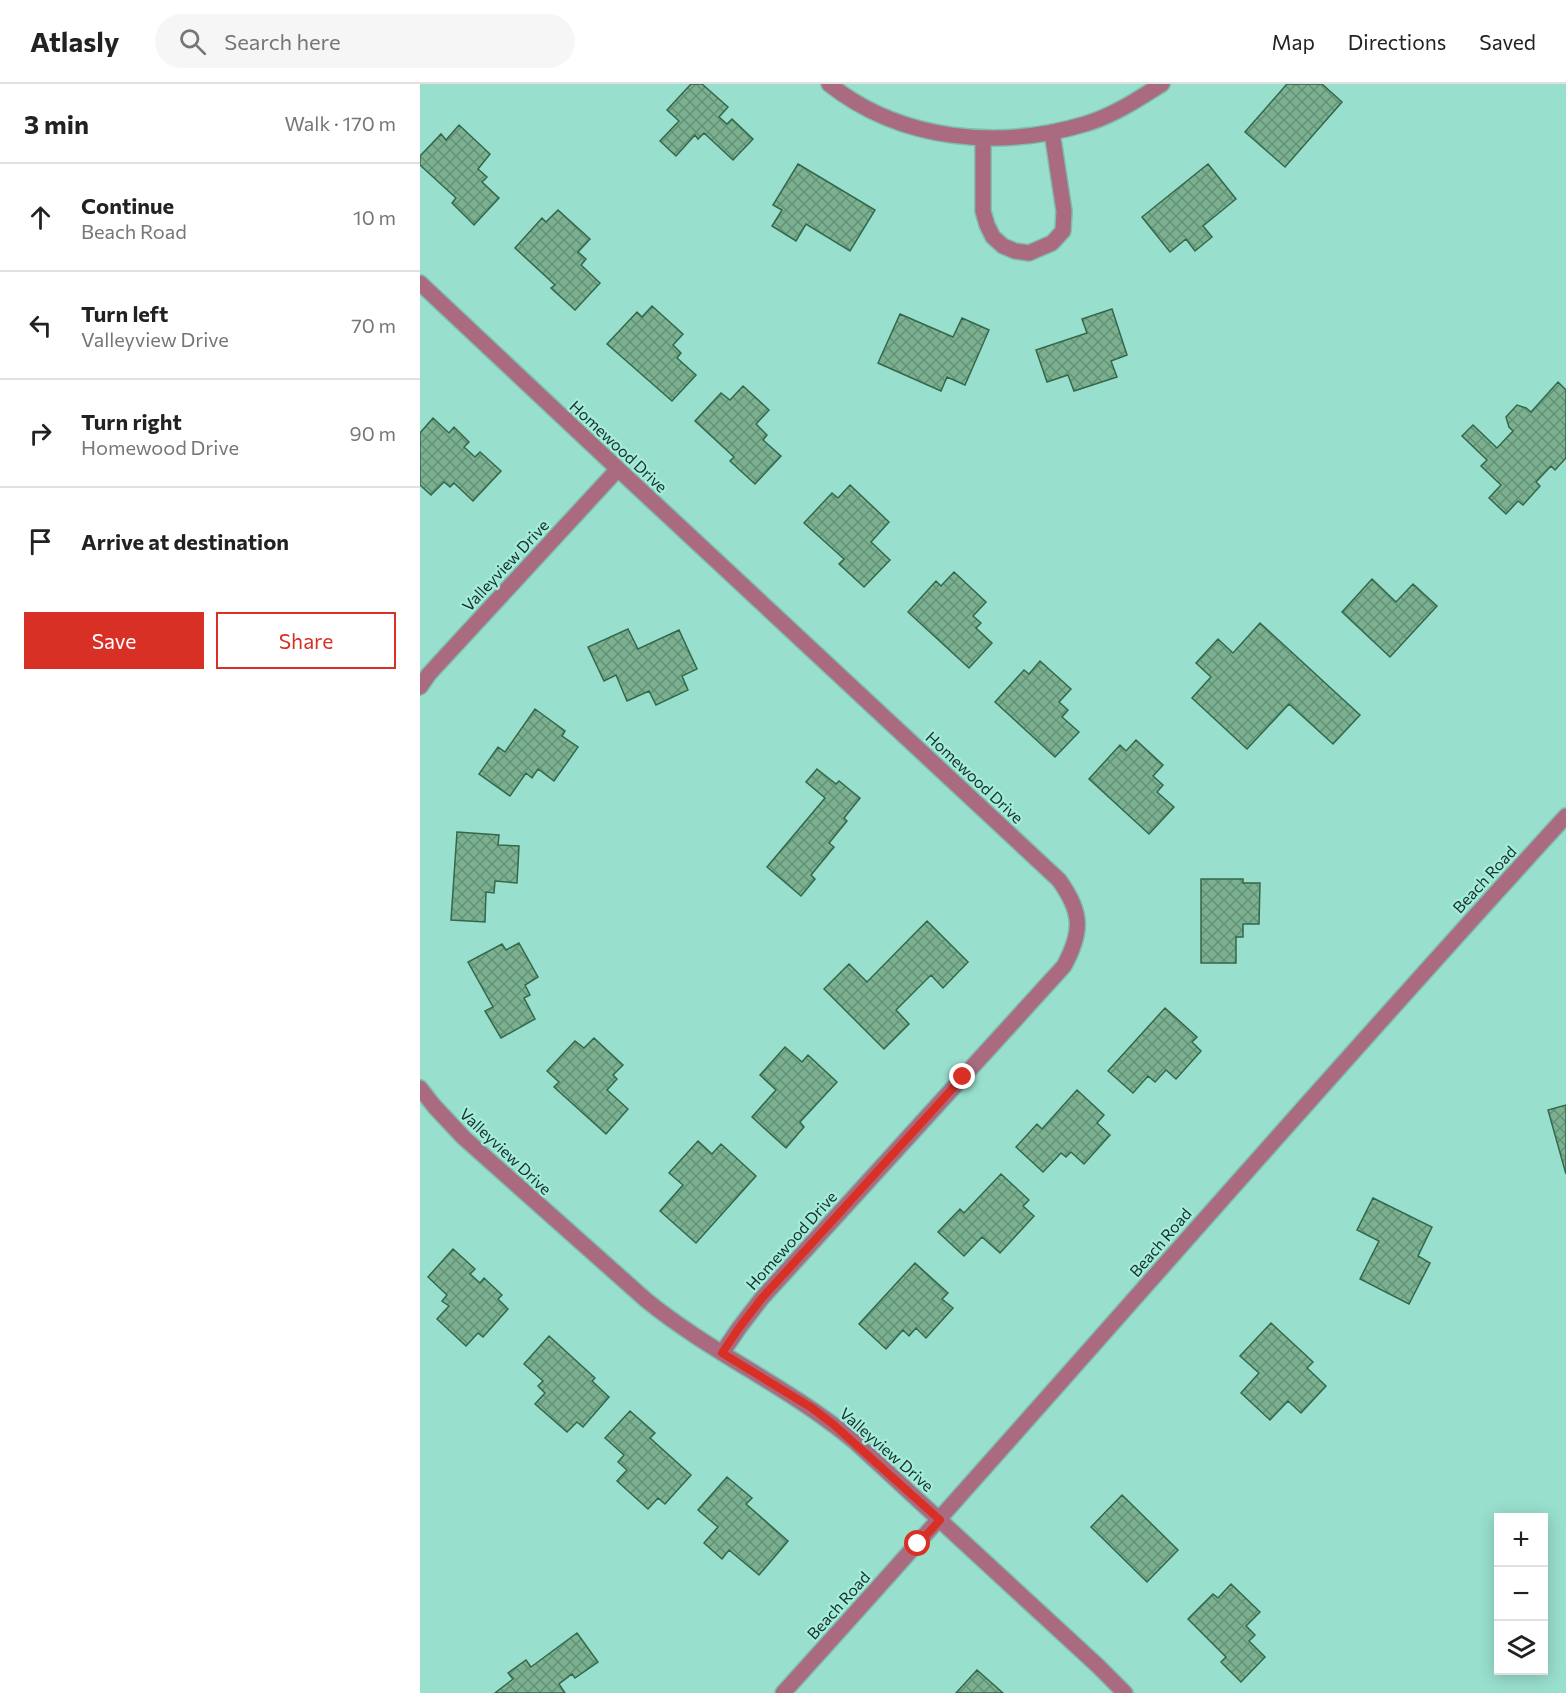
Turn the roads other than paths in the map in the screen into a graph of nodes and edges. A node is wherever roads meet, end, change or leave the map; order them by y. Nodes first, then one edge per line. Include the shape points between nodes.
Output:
1 (829, 84) edge
2 (1162, 84) edge
3 (1052, 132) junction
4 (983, 139) junction
5 (420, 283) edge
6 (618, 469) junction
7 (420, 687) edge
8 (1566, 816) edge
9 (420, 1088) edge
10 (722, 1353) junction
11 (940, 1520) junction
12 (783, 1693) edge
13 (1125, 1693) edge

1 - 4 street via 888,118 920,129
2 - 3 street via 1087,124
3 - 4 street
3 - 4 street via 1064,211 1063,231 1052,243 1029,253 1004,246 987,225 983,211
5 - 6 street, Homewood Drive
6 - 7 street, Valleyview Drive
6 - 10 street, Homewood Drive via 1059,880 1072,897 1077,917 1078,933 1064,966 762,1298
8 - 11 street, Beach Road
9 - 10 street, Valleyview Drive via 464,1138 646,1300
10 - 11 street, Valleyview Drive via 812,1408
11 - 12 street, Beach Road
11 - 13 street, Valleyview Drive

